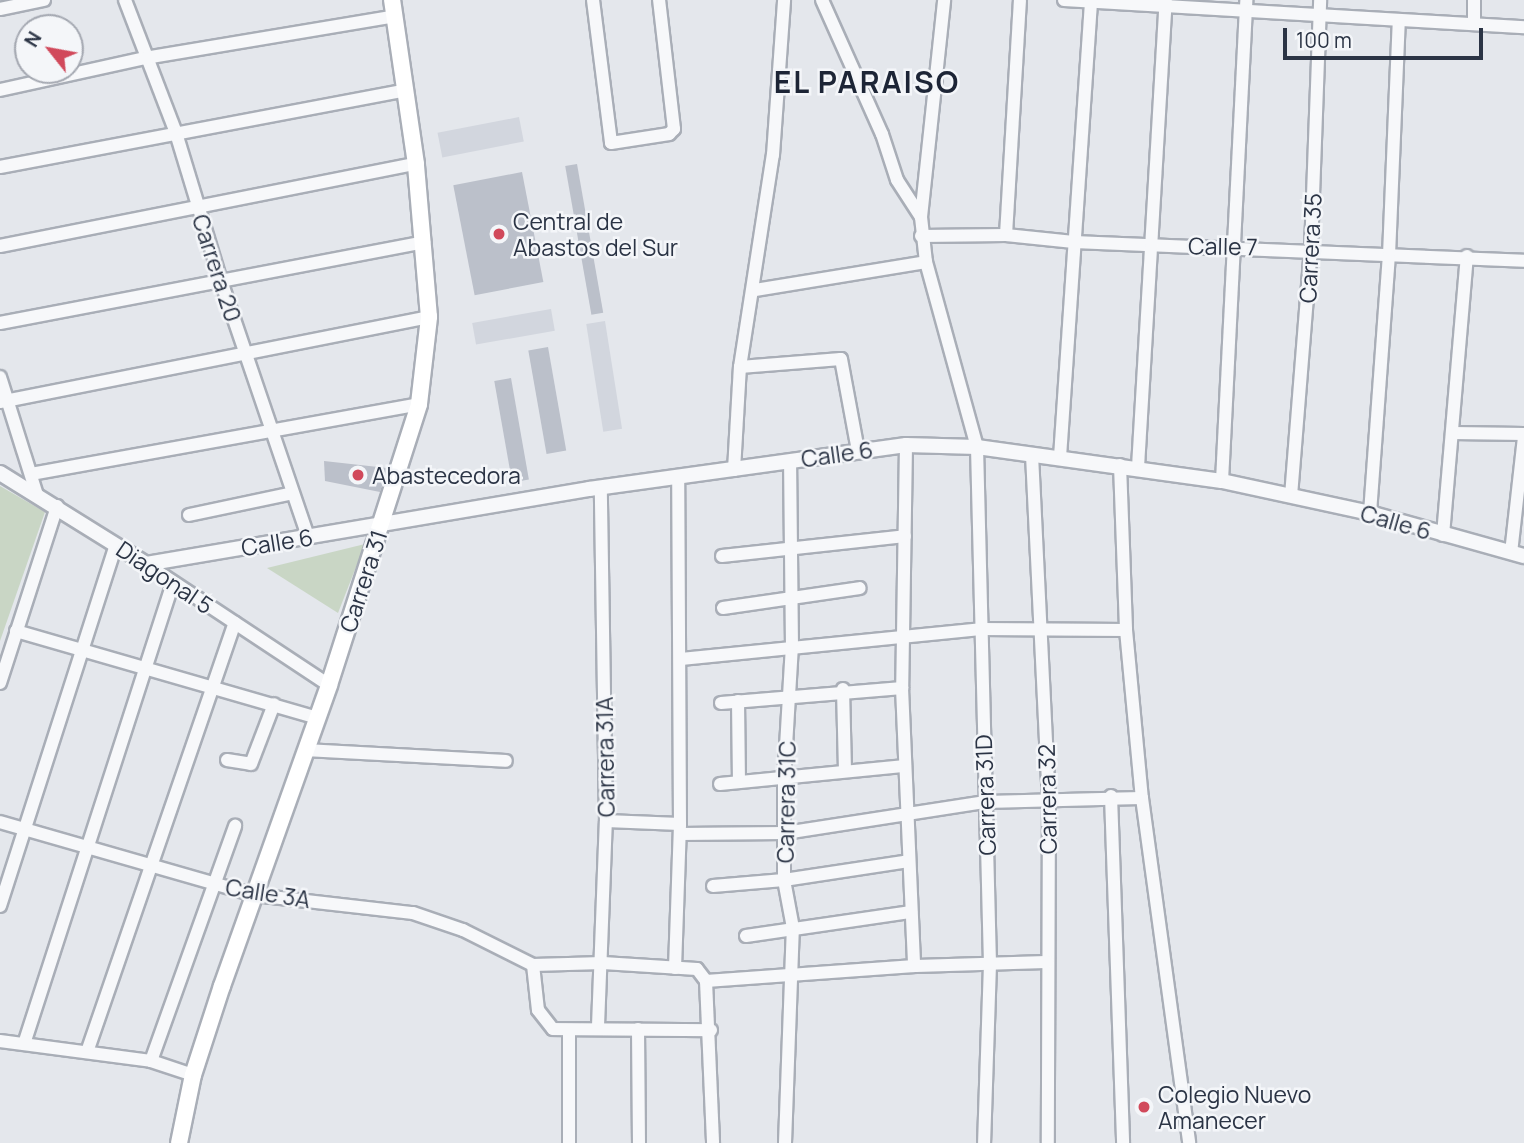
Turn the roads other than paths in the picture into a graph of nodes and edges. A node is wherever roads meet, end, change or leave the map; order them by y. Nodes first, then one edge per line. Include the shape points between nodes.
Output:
1 (44, 0) edge
2 (125, 0) edge
3 (593, 0) edge
4 (659, 0) edge
5 (784, 0) edge
6 (822, 0) edge
7 (944, 0) edge
8 (1020, 0) edge
9 (1064, 0) edge
10 (1091, 0) edge
11 (1321, 0) edge
12 (1474, 0) edge
13 (1166, 2) edge
14 (1246, 4) edge
15 (394, 8) edge
16 (0, 9) edge
17 (1320, 14) junction
18 (1399, 20) junction
19 (1474, 22) junction
20 (1524, 27) edge
21 (145, 58) junction
22 (0, 90) edge
23 (404, 91) junction
24 (176, 133) junction
25 (416, 164) junction
26 (0, 167) edge
27 (197, 208) junction
28 (921, 217) junction
29 (1006, 235) junction
30 (922, 236) junction
31 (424, 242) junction
32 (1074, 242) junction
33 (1150, 245) junction
34 (1233, 245) junction
35 (0, 246) edge
36 (1311, 250) junction
37 (1389, 255) junction
38 (1467, 257) junction
39 (1524, 261) edge
40 (926, 262) junction
41 (220, 278) junction
42 (755, 290) junction
43 (429, 317) junction
44 (0, 323) edge
45 (244, 353) junction
46 (740, 367) junction
47 (0, 377) edge
48 (5, 401) edge
49 (419, 404) junction
50 (271, 430) junction
51 (1453, 433) junction
52 (1524, 436) edge
53 (906, 445) junction
54 (977, 447) junction
55 (858, 451) junction
56 (1032, 455) junction
57 (1060, 457) junction
58 (790, 461) junction
59 (1120, 466) junction
60 (1139, 467) junction
61 (734, 470) junction
62 (0, 473) edge
63 (31, 474) junction
64 (678, 477) junction
65 (1222, 481) junction
66 (601, 488) junction
67 (293, 493) junction
68 (37, 495) junction
69 (1291, 496) junction
70 (57, 506) junction
71 (1370, 513) junction
72 (189, 515) dead end
73 (381, 525) junction
74 (1443, 535) junction
75 (905, 536) junction
76 (308, 537) junction
77 (116, 545) junction
78 (791, 547) junction
79 (1518, 554) edge
80 (722, 556) dead end
81 (146, 564) junction
82 (173, 582) junction
83 (860, 588) dead end
84 (791, 600) junction
85 (723, 608) dead end
86 (235, 624) junction
87 (981, 629) junction
88 (1040, 630) junction
89 (1126, 630) junction
90 (16, 631) junction
91 (906, 636) junction
92 (83, 647) junction
93 (792, 647) junction
94 (681, 659) junction
95 (146, 668) junction
96 (0, 683) edge
97 (329, 685) junction
98 (213, 687) junction
99 (902, 688) junction
100 (842, 689) junction
101 (791, 696) junction
102 (738, 701) junction
103 (721, 703) dead end
104 (274, 704) junction
105 (317, 718) junction
106 (305, 750) junction
107 (227, 760) dead end
108 (506, 761) dead end
109 (905, 766) junction
110 (845, 771) junction
111 (784, 780) junction
112 (739, 782) junction
113 (720, 784) dead end
114 (1111, 796) junction
115 (1049, 799) junction
116 (1142, 799) junction
117 (986, 802) junction
118 (906, 814) junction
119 (606, 821) junction
120 (0, 822) edge
121 (234, 826) dead end
122 (25, 829) junction
123 (680, 829) junction
124 (785, 833) junction
125 (89, 848) junction
126 (909, 861) junction
127 (151, 866) junction
128 (784, 880) junction
129 (214, 884) junction
130 (713, 886) dead end
131 (254, 895) junction
132 (0, 906) edge
133 (911, 912) junction
134 (793, 928) junction
135 (747, 936) dead end
136 (1048, 962) junction
137 (603, 963) junction
138 (990, 964) junction
139 (533, 965) junction
140 (914, 966) junction
141 (675, 968) junction
142 (792, 978) junction
143 (706, 981) junction
144 (598, 1026) junction
145 (638, 1029) junction
146 (711, 1030) junction
147 (569, 1031) junction
148 (0, 1041) edge
149 (24, 1044) junction
150 (87, 1052) junction
151 (151, 1061) junction
152 (193, 1075) junction
153 (179, 1143) edge
154 (569, 1143) edge
155 (639, 1143) edge
156 (713, 1143) edge
157 (785, 1143) edge
158 (984, 1143) edge
159 (1048, 1143) edge
160 (1124, 1143) edge
161 (1189, 1143) edge

1 - 16 street
2 - 21 street, Carrera 20
3 - 4 street via 611,143 669,134 676,120
5 - 42 street via 773,155
6 - 28 street via 898,180
7 - 28 street
8 - 29 street
9 - 10 street
10 - 13 street
10 - 32 street
11 - 17 street, Carrera 35
12 - 19 street
13 - 14 street
13 - 33 street
14 - 17 street
14 - 34 street
15 - 21 street
15 - 23 main road, Carrera 31
17 - 18 street
17 - 36 street, Carrera 35
18 - 19 street
18 - 37 street
19 - 20 street
21 - 22 street
21 - 24 street, Carrera 20
23 - 24 street
23 - 25 main road, Carrera 31
24 - 26 street
24 - 27 street, Carrera 20
25 - 27 street
25 - 31 main road, Carrera 31
27 - 35 street
27 - 41 street, Carrera 20
28 - 30 street, Carrera 31D
29 - 30 street, Calle 7
29 - 32 street, Calle 7
30 - 40 street, Carrera 31D
31 - 41 street
31 - 43 main road, Carrera 31
32 - 33 street, Calle 7
32 - 57 street
33 - 34 street, Calle 7
33 - 60 street
34 - 36 street, Calle 7
34 - 65 street
36 - 37 street, Calle 7
36 - 69 street, Carrera 35
37 - 38 street, Calle 7
37 - 71 street
38 - 39 street, Calle 7
38 - 51 street
40 - 42 street
40 - 54 street, Carrera 31D
41 - 44 street
41 - 45 street, Carrera 20
42 - 46 street
43 - 45 street
43 - 49 main road, Carrera 31
45 - 48 street
45 - 50 street, Carrera 20
46 - 55 street via 841,359
46 - 61 street
47 - 48 street
48 - 63 street
49 - 50 street
49 - 73 main road, Carrera 31
50 - 63 street
50 - 67 street, Carrera 20
51 - 52 street
51 - 74 street
52 - 79 street
53 - 54 street, Calle 6
53 - 55 street, Calle 6
53 - 75 street
54 - 56 street, Calle 6
54 - 87 street, Carrera 31D
55 - 58 street, Calle 6
56 - 57 street, Calle 6
56 - 88 street, Carrera 32
57 - 59 street, Calle 6
58 - 61 street, Calle 6
58 - 78 street, Carrera 31C
59 - 60 street, Calle 6
59 - 89 street
60 - 65 street, Calle 6
61 - 64 street, Calle 6
62 - 68 street, Diagonal 5
63 - 68 street
64 - 66 street, Calle 6
64 - 94 street
65 - 69 street, Calle 6
66 - 73 street, Calle 6
66 - 119 street, Carrera 31A
67 - 72 street
67 - 76 street, Carrera 20
68 - 70 street, Diagonal 5
69 - 71 street, Calle 6
70 - 77 street, Diagonal 5
70 - 90 street
71 - 74 street, Calle 6
73 - 76 street, Calle 6
73 - 97 main road, Carrera 31
74 - 79 street, Calle 6
75 - 78 street
75 - 91 street
76 - 81 street, Calle 6
77 - 81 street, Diagonal 5
77 - 92 street
78 - 80 street
78 - 84 street, Carrera 31C
81 - 82 street, Diagonal 5
82 - 86 street, Diagonal 5
82 - 95 street
83 - 84 street
84 - 85 street
84 - 93 street, Carrera 31C
86 - 97 street, Diagonal 5
86 - 98 street
87 - 88 street
87 - 91 street
87 - 117 street, Carrera 31D
88 - 89 street
88 - 115 street, Carrera 32
89 - 116 street
90 - 92 street
90 - 96 street
91 - 93 street
91 - 99 street
92 - 95 street
92 - 122 street
93 - 94 street
93 - 101 street, Carrera 31C
94 - 123 street
95 - 98 street
95 - 125 street
97 - 105 main road, Carrera 31
98 - 104 street
98 - 127 street
99 - 100 street
99 - 109 street
100 - 101 street
100 - 110 street
101 - 102 street
101 - 111 street, Carrera 31C
102 - 103 street
102 - 112 street
104 - 105 street
104 - 107 street via 251,764
105 - 106 main road, Carrera 31
106 - 108 street
106 - 131 main road, Carrera 31
109 - 110 street
109 - 118 street
110 - 111 street
111 - 112 street
111 - 124 street, Carrera 31C
112 - 113 street
114 - 115 street
114 - 116 street
114 - 160 street
115 - 117 street
115 - 136 street, Carrera 32
116 - 161 street
117 - 118 street
117 - 138 street, Carrera 31D
118 - 124 street
118 - 126 street
119 - 123 street
119 - 137 street, Carrera 31A
120 - 122 street, Calle 3A
121 - 129 street
122 - 125 street, Calle 3A
122 - 132 street
123 - 124 street
123 - 141 street
124 - 128 street, Carrera 31C
125 - 127 street, Calle 3A
125 - 149 street
126 - 128 street
126 - 133 street
127 - 129 street, Calle 3A
127 - 150 street
128 - 130 street
128 - 134 street, Carrera 31C
129 - 131 street, Calle 3A
129 - 151 street
131 - 139 street, Calle 3A via 413,913 463,930
131 - 152 main road, Carrera 31
133 - 134 street
133 - 140 street
134 - 135 street
134 - 142 street, Carrera 31C
136 - 138 street
136 - 159 street, Carrera 32
137 - 139 street
137 - 141 street
137 - 144 street, Carrera 31A
138 - 140 street
138 - 158 street, Carrera 31D
139 - 147 street via 544,1022
140 - 142 street
141 - 143 street via 697,969
142 - 143 street
142 - 157 street, Carrera 31C
143 - 146 street
144 - 145 street
144 - 147 street
145 - 146 street
145 - 155 street
146 - 156 street
147 - 154 street
148 - 149 street
149 - 150 street
150 - 151 street
151 - 152 street
152 - 153 main road, Carrera 31

